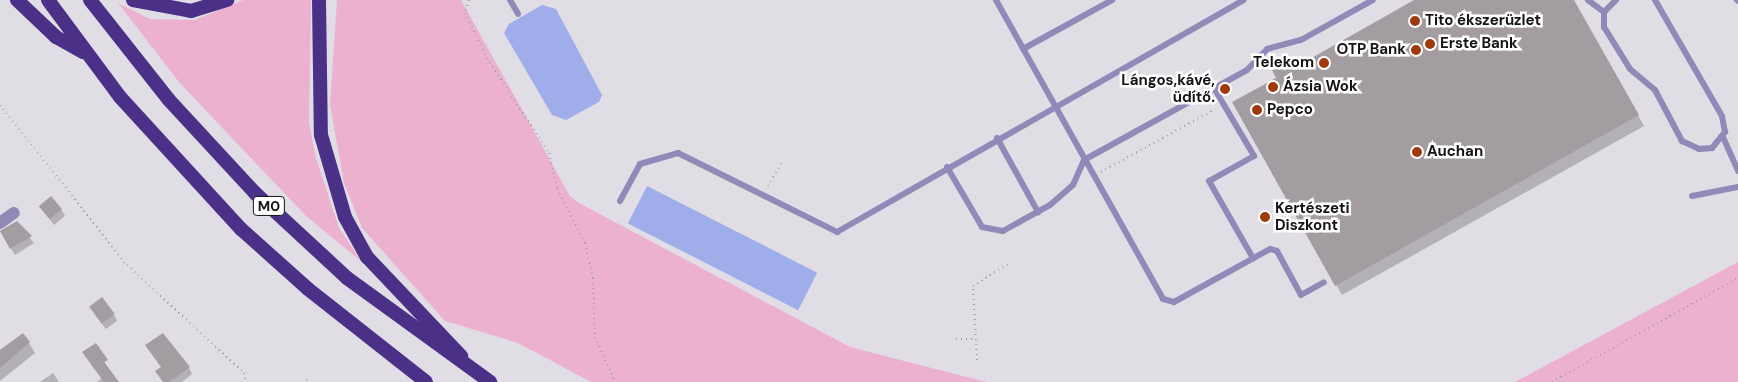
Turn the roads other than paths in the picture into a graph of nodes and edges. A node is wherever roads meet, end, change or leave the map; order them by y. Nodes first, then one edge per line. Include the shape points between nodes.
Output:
1 (17, 0) edge
2 (48, 0) edge
3 (90, 0) edge
4 (133, 0) edge
5 (227, 0) edge
6 (319, 0) edge
7 (510, 0) edge
8 (996, 0) edge
9 (1112, 0) edge
10 (1243, 0) edge
11 (1373, 0) edge
12 (1588, 0) edge
13 (1616, 0) edge
14 (1655, 0) edge
15 (1604, 12) junction
16 (518, 14) dead end
17 (1023, 50) junction
18 (87, 55) junction
19 (1214, 88) junction
20 (1054, 105) junction
21 (1723, 137) junction
22 (997, 138) junction
23 (1084, 160) junction
24 (947, 167) junction
25 (1738, 171) edge
26 (1738, 187) edge
27 (1692, 196) dead end
28 (620, 201) dead end
29 (1038, 212) junction
30 (14, 213) dead end
31 (0, 223) edge
32 (1252, 258) junction
33 (1324, 282) dead end
34 (486, 379) edge
35 (426, 382) edge

1 - 18 highway via 56,36
2 - 18 highway, M0
3 - 34 highway, M0 via 169,100 255,193 347,278
4 - 5 highway via 191,11
6 - 34 highway via 321,135 346,217 367,257
7 - 16 lane
8 - 17 lane
9 - 17 lane
10 - 20 lane
11 - 19 lane via 1301,40 1267,49 1256,63
12 - 15 lane
13 - 15 lane
14 - 21 lane via 1722,116
15 - 21 lane via 1604,27 1630,69 1655,90 1682,141 1699,149 1712,148
17 - 20 lane
18 - 35 highway, M0 via 178,164 241,229 308,289
19 - 23 lane
19 - 32 lane via 1254,156 1209,181
20 - 22 lane
20 - 23 lane
21 - 25 lane
22 - 24 lane
22 - 29 lane
23 - 29 lane via 1073,185
23 - 32 lane via 1162,299 1174,302
24 - 28 lane via 837,232 678,153 640,164
24 - 29 lane via 982,227 1003,231
26 - 27 lane
30 - 31 street
32 - 33 lane via 1274,249 1301,295

